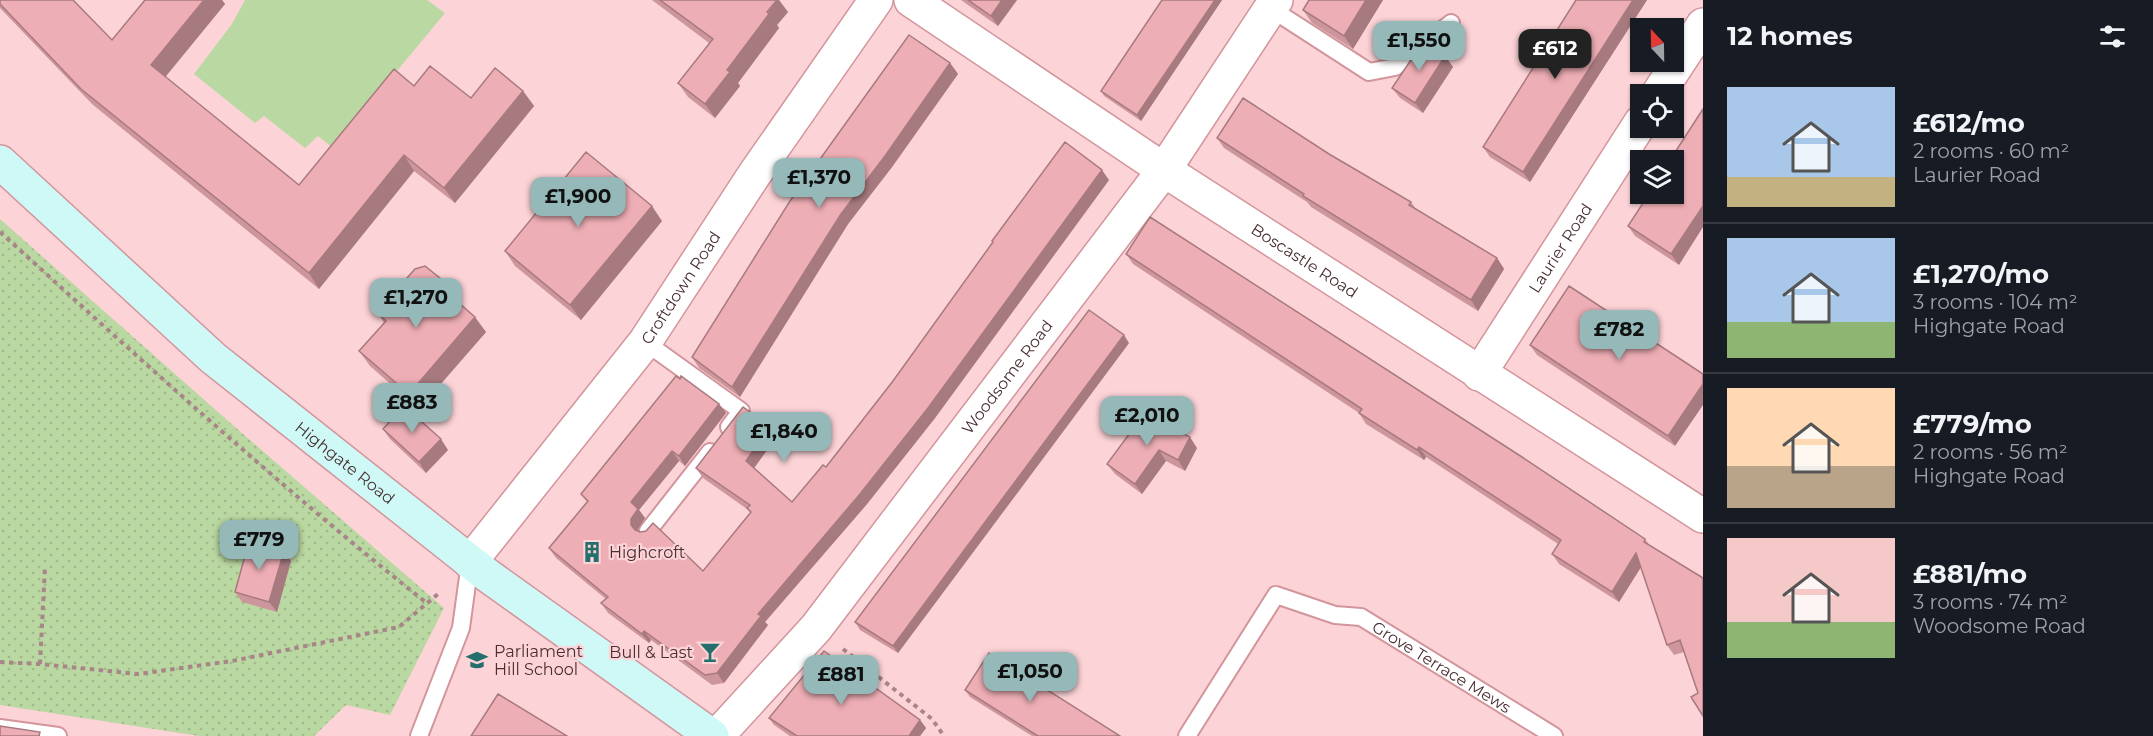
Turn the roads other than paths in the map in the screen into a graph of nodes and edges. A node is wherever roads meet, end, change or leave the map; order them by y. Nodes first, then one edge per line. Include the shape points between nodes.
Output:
1 (876, 0) edge
2 (911, 0) edge
3 (1273, 4) edge
4 (1451, 23) dead end
5 (1703, 25) edge
6 (1665, 84) edge
7 (1631, 138) edge
8 (0, 162) edge
9 (1164, 170) junction
10 (645, 342) junction
11 (1479, 374) junction
12 (1703, 516) edge
13 (648, 531) edge
14 (470, 562) junction
15 (0, 728) edge
16 (58, 736) edge
17 (419, 736) edge
18 (712, 736) edge
19 (717, 736) edge
20 (1187, 736) edge
21 (1554, 736) edge

1 - 10 street, Croftdown Road
2 - 9 street, Boscastle Road
3 - 4 lane via 1369,72 1395,67
3 - 9 street, Woodsome Road
5 - 6 street
7 - 11 street, Laurier Road
8 - 14 street, Highgate Road via 213,358
9 - 11 street, Boscastle Road
9 - 19 street, Woodsome Road via 816,628
10 - 13 lane via 741,411
10 - 14 street, Croftdown Road
11 - 12 street, Boscastle Road
14 - 17 lane via 461,628
14 - 18 street, Highgate Road
15 - 16 lane
20 - 21 lane, Grove Terrace Mews via 1276,595 1335,615 1362,617

